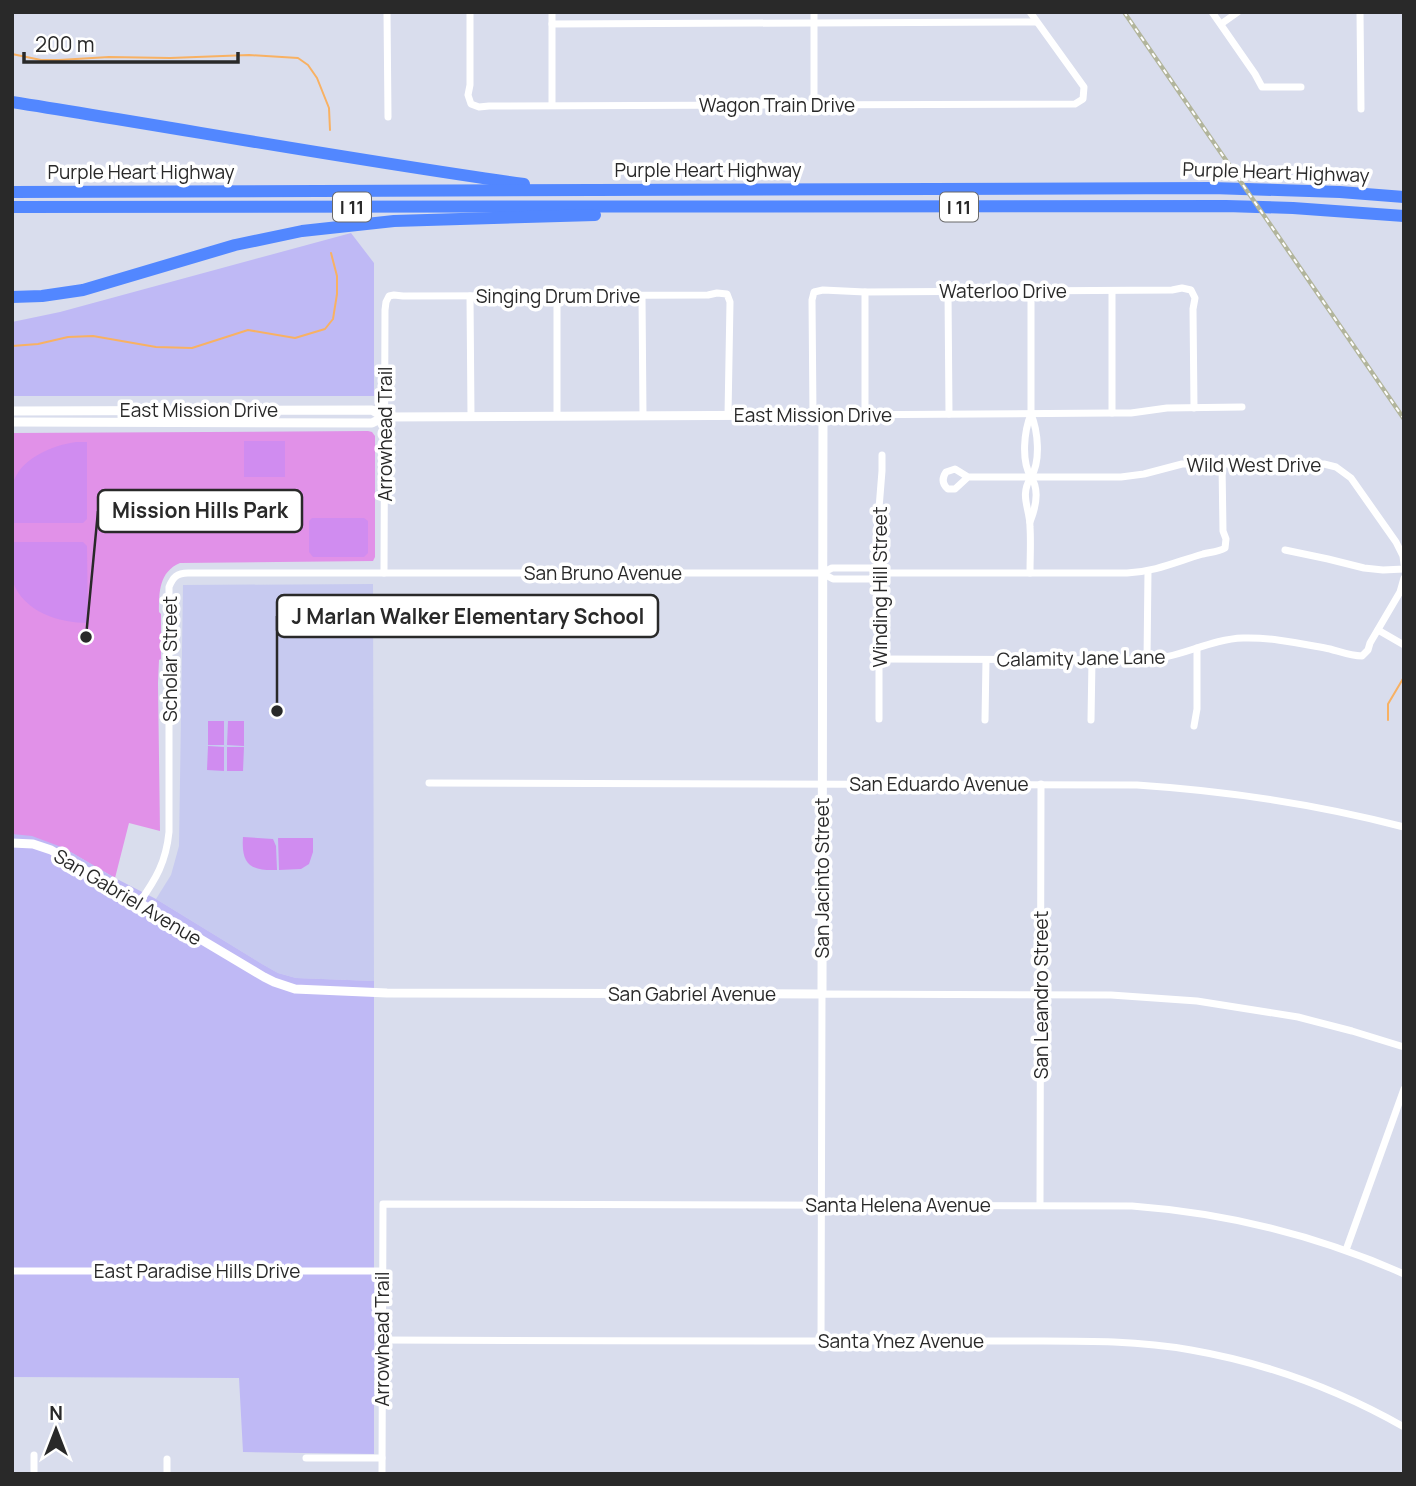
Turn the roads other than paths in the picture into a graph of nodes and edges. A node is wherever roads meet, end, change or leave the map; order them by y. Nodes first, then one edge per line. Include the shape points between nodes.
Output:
1 (387, 12) edge
2 (470, 12) edge
3 (552, 12) edge
4 (814, 12) edge
5 (1030, 12) edge
6 (1212, 12) edge
7 (1238, 12) edge
8 (1360, 12) edge
9 (1036, 22) junction
10 (814, 23) junction
11 (552, 24) junction
12 (1221, 24) junction
13 (1301, 87) dead end
14 (12, 104) edge
15 (552, 105) junction
16 (814, 105) junction
17 (1361, 109) dead end
18 (387, 117) dead end
19 (570, 190) junction
20 (12, 192) edge
21 (1404, 197) edge
22 (12, 207) edge
23 (693, 207) junction
24 (1404, 216) edge
25 (948, 291) junction
26 (1031, 291) junction
27 (1112, 291) junction
28 (814, 292) joint
29 (865, 292) junction
30 (389, 296) joint
31 (470, 296) junction
32 (556, 296) junction
33 (642, 296) junction
34 (12, 299) edge
35 (1242, 407) dead end
36 (1194, 408) junction
37 (12, 411) edge
38 (1112, 413) junction
39 (865, 414) junction
40 (948, 414) junction
41 (1031, 414) junction
42 (643, 415) junction
43 (728, 415) junction
44 (818, 415) junction
45 (471, 416) junction
46 (557, 416) junction
47 (384, 417) junction
48 (12, 422) edge
49 (882, 455) dead end
50 (1222, 464) junction
51 (968, 477) dead end
52 (1031, 477) junction
53 (1285, 550) dead end
54 (1404, 566) edge
55 (1148, 571) junction
56 (384, 573) junction
57 (822, 573) junction
58 (880, 573) junction
59 (1030, 573) junction
60 (1404, 578) edge
61 (1378, 630) junction
62 (1404, 645) edge
63 (1197, 648) junction
64 (879, 660) junction
65 (986, 660) junction
66 (1092, 660) junction
67 (1147, 660) junction
68 (879, 719) dead end
69 (985, 720) dead end
70 (1091, 720) dead end
71 (1194, 726) dead end
72 (429, 783) dead end
73 (822, 784) junction
74 (1041, 784) junction
75 (1404, 827) edge
76 (12, 843) edge
77 (139, 904) junction
78 (822, 994) junction
79 (1040, 995) junction
80 (1404, 1047) edge
81 (1404, 1089) edge
82 (383, 1204) joint
83 (821, 1205) junction
84 (1040, 1205) junction
85 (1346, 1250) junction
86 (12, 1271) edge
87 (383, 1271) junction
88 (1404, 1273) edge
89 (382, 1340) junction
90 (821, 1341) junction
91 (1404, 1427) edge
92 (34, 1455) dead end
93 (306, 1458) dead end
94 (382, 1458) junction
95 (167, 1459) dead end
96 (34, 1474) edge
97 (167, 1474) edge
98 (382, 1474) edge

1 - 18 street
2 - 15 street, Wagon Train Drive via 471,104
3 - 11 street
4 - 10 street
5 - 9 street
6 - 12 street
7 - 12 street
8 - 17 street
9 - 10 street
9 - 16 street, Wagon Train Drive via 1083,87 1083,99 1075,104
10 - 11 street
10 - 16 street
11 - 15 street
12 - 13 street via 1262,87
14 - 19 highway
15 - 16 street, Wagon Train Drive
19 - 20 highway, Purple Heart Highway / I 11
19 - 21 highway, Purple Heart Highway / I 11 via 1212,188
22 - 23 highway, Purple Heart Highway / I 11
23 - 24 highway, Purple Heart Highway / I 11 via 1226,206
23 - 34 highway via 338,226 235,245 83,290
25 - 26 street, Waterloo Drive
25 - 29 street, Waterloo Drive
25 - 40 street
26 - 27 street, Waterloo Drive
26 - 41 street
27 - 36 street, Waterloo Drive via 1191,290 1195,298
27 - 38 street
28 - 29 street, Waterloo Drive
28 - 44 street, San Jacinto Street
29 - 39 street
30 - 31 street, Singing Drum Drive
30 - 47 street, Arrowhead Trail
31 - 32 street, Singing Drum Drive
31 - 45 street
32 - 33 street, Singing Drum Drive
32 - 46 street
33 - 42 street
33 - 43 street, Singing Drum Drive via 727,295
35 - 36 street, East Mission Drive
36 - 38 street, East Mission Drive
37 - 47 street, East Mission Drive via 372,410
38 - 41 street, East Mission Drive
39 - 40 street, East Mission Drive
39 - 44 street, East Mission Drive
40 - 41 street, East Mission Drive
41 - 52 street via 1026,428 1026,468
42 - 43 street, East Mission Drive
42 - 46 street, East Mission Drive
43 - 44 street, East Mission Drive
44 - 57 street, San Jacinto Street
45 - 46 street, East Mission Drive
45 - 47 street, East Mission Drive
47 - 48 street, East Mission Drive via 372,423
47 - 56 street, Arrowhead Trail
49 - 58 street, Winding Hill Street via 877,533
50 - 52 street, Wild West Drive via 1182,464 1121,477
50 - 54 street, Wild West Drive via 1336,467 1351,478 1396,542
50 - 55 street, San Bruno Avenue via 1225,548
51 - 52 street, Wild West Drive
52 - 59 street via 1026,486
53 - 54 street via 1364,568
55 - 59 street, San Bruno Avenue
55 - 67 street
56 - 57 street, San Bruno Avenue
56 - 77 street, Scholar Street via 188,573 174,577 170,587 169,832 162,866
57 - 58 street, San Bruno Avenue via 832,579 870,579
57 - 73 street, San Jacinto Street
58 - 59 street, San Bruno Avenue
58 - 64 street, Winding Hill Street
60 - 61 street
61 - 62 street
61 - 63 street, Calamity Jane Lane via 1362,656 1251,638
63 - 67 street, Calamity Jane Lane
63 - 71 street
64 - 65 street, Calamity Jane Lane
64 - 68 street, Winding Hill Street
65 - 66 street, Calamity Jane Lane
65 - 69 street
66 - 67 street, Calamity Jane Lane
66 - 70 street
72 - 73 street, San Eduardo Avenue
73 - 74 street, San Eduardo Avenue
73 - 78 street, San Jacinto Street
74 - 75 street, San Eduardo Avenue via 1137,785 1247,795
74 - 79 street, San Leandro Street
76 - 77 street, San Gabriel Avenue via 51,850
77 - 78 street, San Gabriel Avenue via 264,977 295,989
78 - 79 street, San Gabriel Avenue
78 - 83 street, San Jacinto Street
79 - 80 street, San Gabriel Avenue via 1220,1004 1298,1017
79 - 84 street, San Leandro Street
81 - 85 street
82 - 83 street, Santa Helena Avenue
82 - 87 street, Arrowhead Trail
83 - 84 street, Santa Helena Avenue
83 - 90 street, San Jacinto Street
84 - 85 street, Santa Helena Avenue via 1132,1206 1203,1213
85 - 88 street, Santa Helena Avenue
86 - 87 street, East Paradise Hills Drive
87 - 89 street, Arrowhead Trail
89 - 90 street, Santa Ynez Avenue
89 - 94 street, Arrowhead Trail
90 - 91 street, Santa Ynez Avenue via 1111,1342 1189,1350 1259,1365 1308,1382
92 - 96 street
93 - 94 street
94 - 98 street, Arrowhead Trail
95 - 97 street

